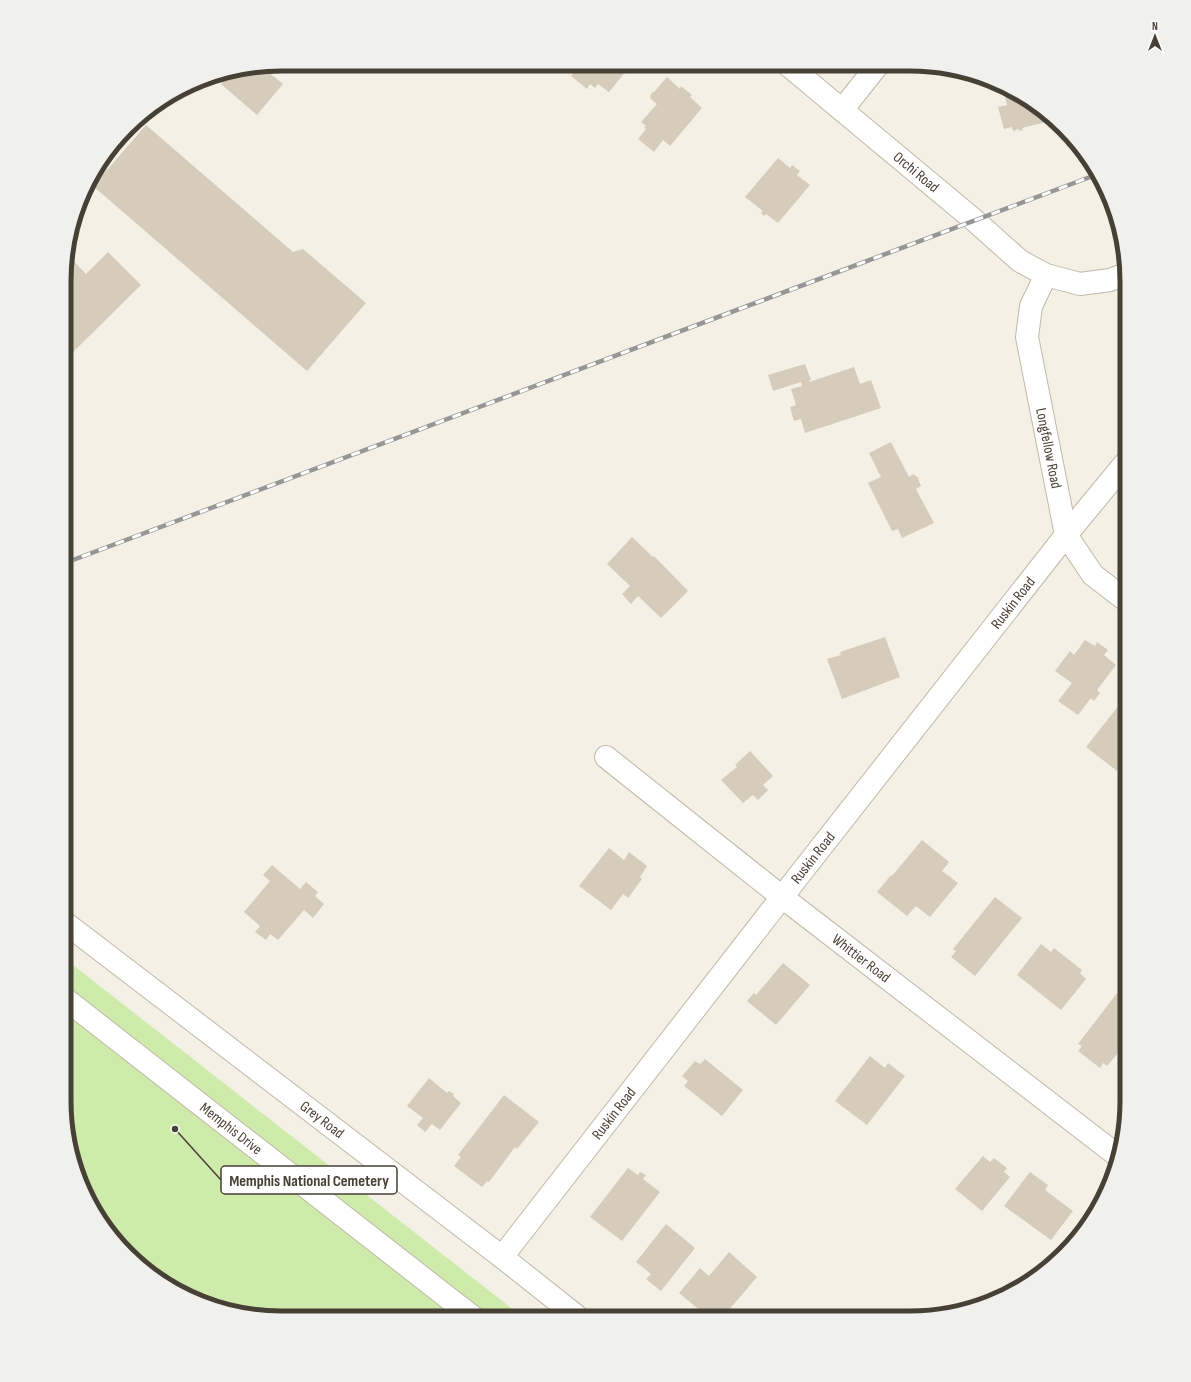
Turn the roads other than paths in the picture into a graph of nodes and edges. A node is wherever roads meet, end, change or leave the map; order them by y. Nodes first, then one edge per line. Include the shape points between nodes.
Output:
1 (794, 71) edge
2 (873, 71) edge
3 (842, 110) junction
4 (1046, 275) junction
5 (1120, 276) edge
6 (1120, 469) edge
7 (1066, 535) junction
8 (1120, 596) edge
9 (606, 757) dead end
10 (782, 897) junction
11 (71, 927) edge
12 (71, 1003) edge
13 (1114, 1153) edge
14 (502, 1257) junction
15 (465, 1311) edge
16 (570, 1311) edge

1 - 3 street, Orchi Road
2 - 3 street
3 - 4 street, Orchi Road via 1020,261
4 - 5 street, Orchi Road via 1080,284
4 - 7 street, Longfellow Road via 1031,306 1027,337
6 - 7 street, Ruskin Road
7 - 8 street, Longfellow Road via 1093,575
7 - 10 street, Ruskin Road
9 - 10 street, Whittier Road
10 - 13 street, Whittier Road
10 - 14 street, Ruskin Road
11 - 14 street, Grey Road
12 - 15 street, Memphis Drive
14 - 16 street, Grey Road

